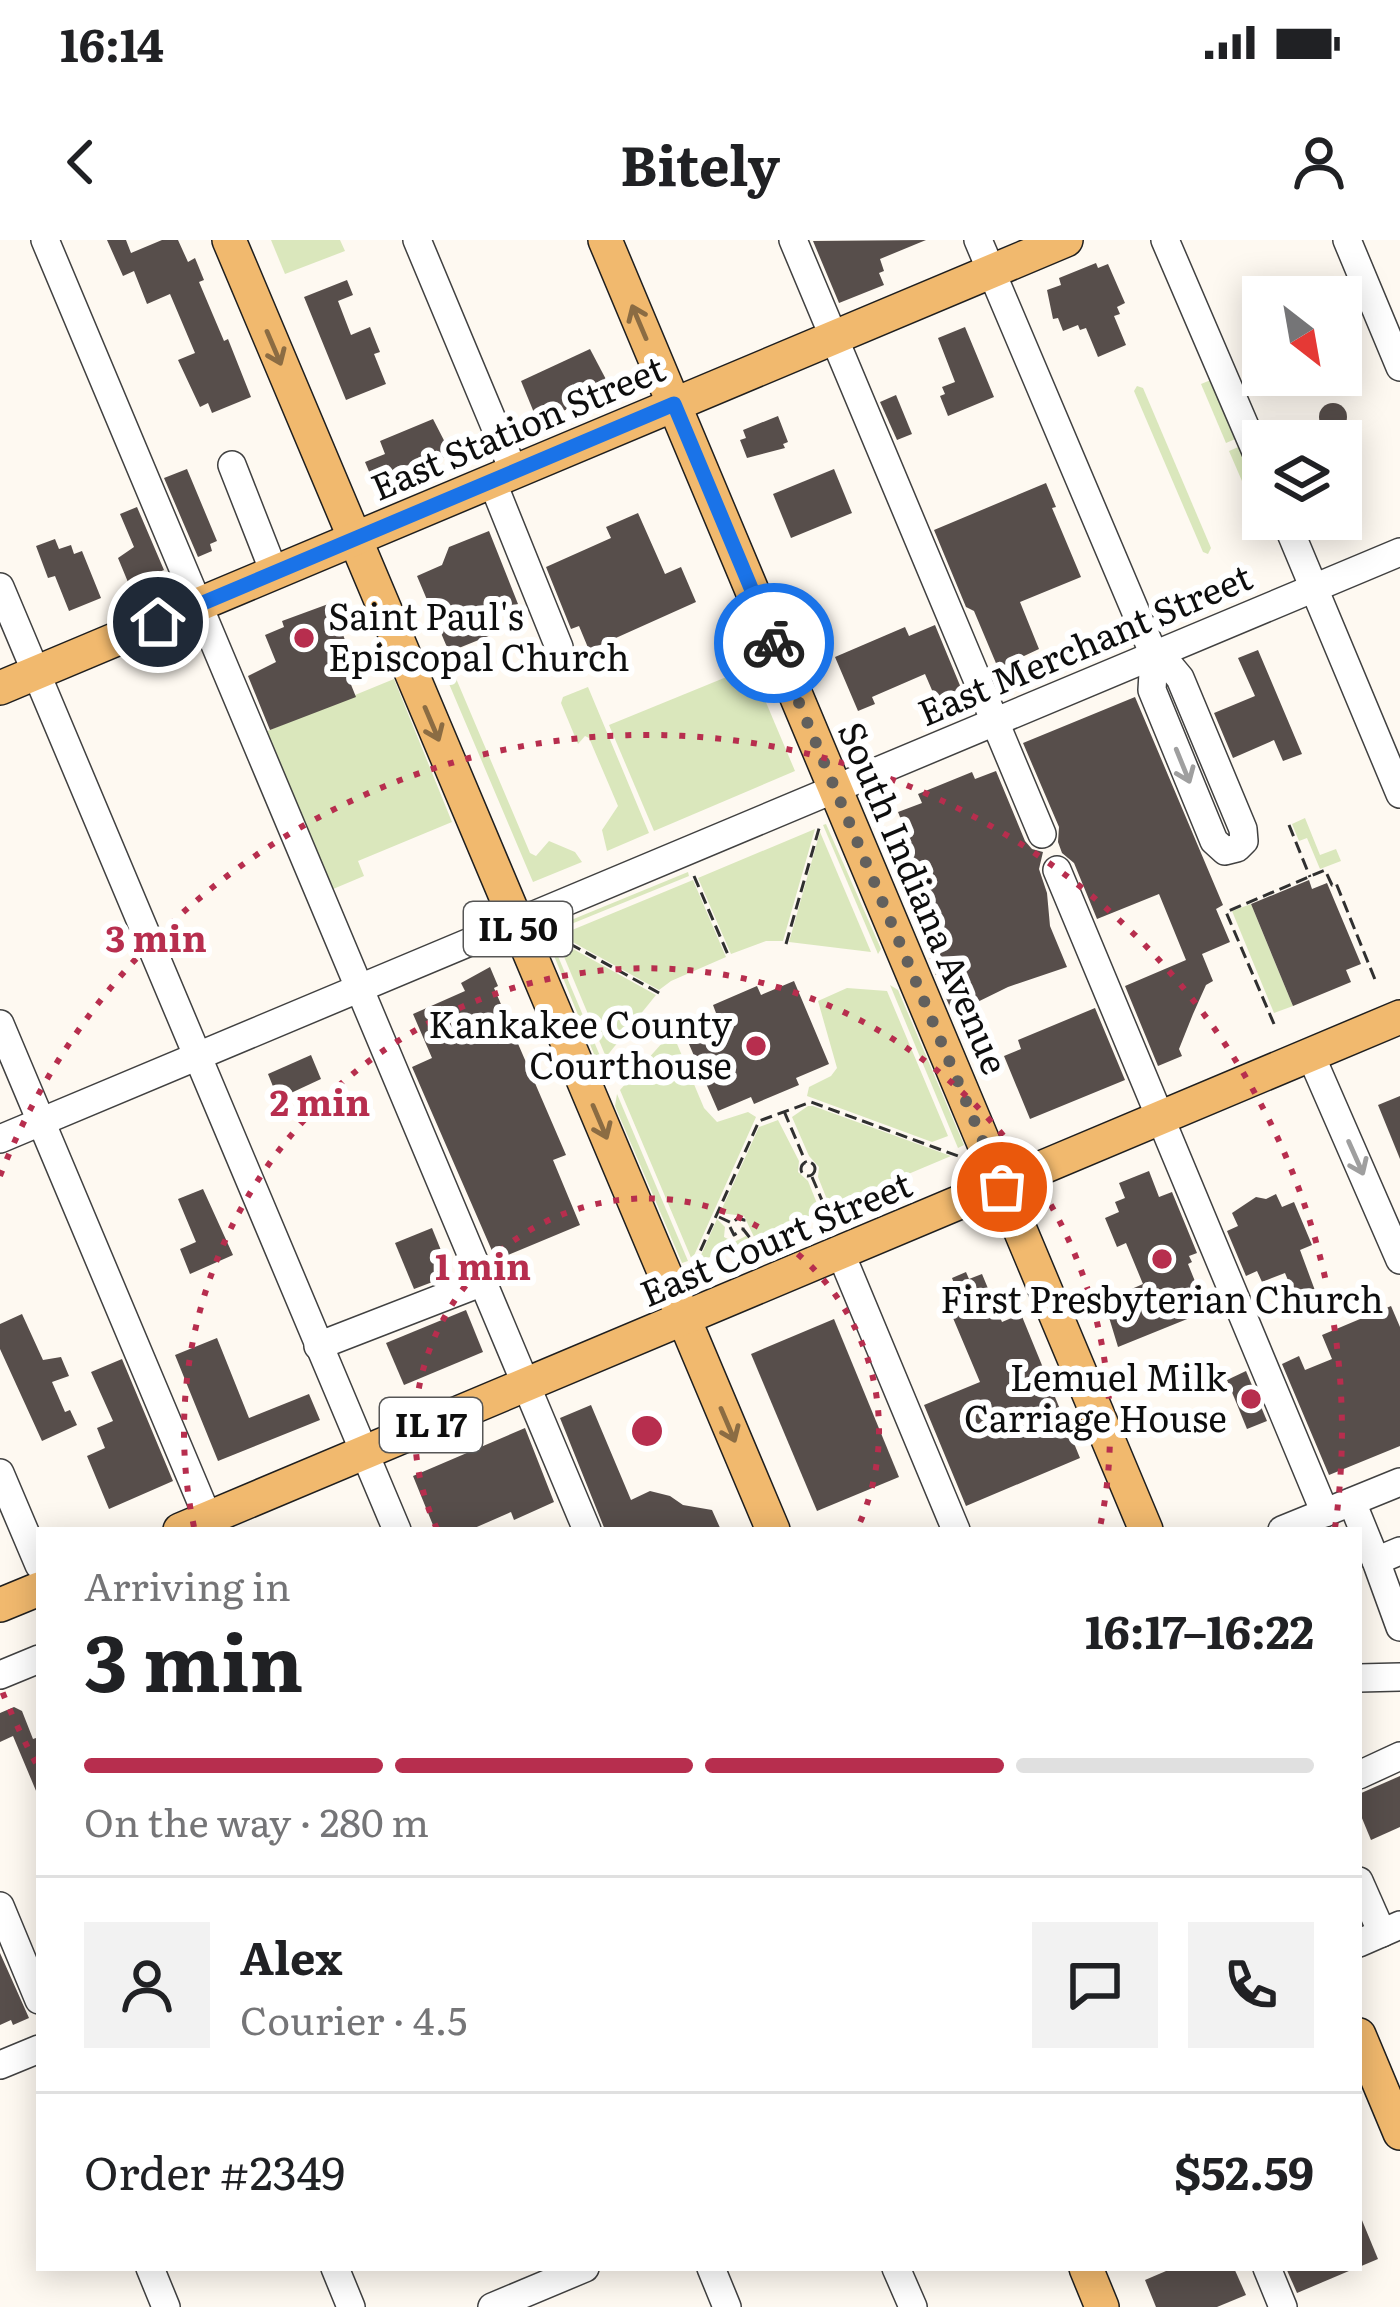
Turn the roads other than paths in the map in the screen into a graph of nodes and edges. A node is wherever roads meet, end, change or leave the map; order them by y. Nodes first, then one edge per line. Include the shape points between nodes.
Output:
1 (45, 240) edge
2 (229, 240) edge
3 (417, 240) edge
4 (605, 240) edge
5 (793, 240) edge
6 (1066, 240) edge
7 (1166, 240) edge
8 (1347, 240) edge
9 (984, 256) edge
10 (834, 338) junction
11 (1400, 368) edge
12 (674, 404) junction
13 (1243, 420) edge
14 (232, 465) dead end
15 (503, 476) junction
16 (354, 539) junction
17 (1294, 540) edge
18 (1400, 552) edge
19 (274, 572) junction
20 (0, 587) edge
21 (1315, 588) junction
22 (198, 604) junction
23 (559, 647) dead end
24 (1154, 656) junction
25 (36, 673) junction
26 (0, 688) edge
27 (994, 722) junction
28 (835, 789) junction
29 (1400, 794) edge
30 (1042, 834) dead end
31 (1057, 870) dead end
32 (516, 922) junction
33 (359, 988) junction
34 (1400, 1017) edge
35 (0, 1024) edge
36 (196, 1056) junction
37 (1311, 1056) junction
38 (1161, 1120) junction
39 (41, 1121) junction
40 (0, 1138) edge
41 (1002, 1187) junction
42 (841, 1254) junction
43 (1400, 1259) edge
44 (483, 1282) junction
45 (682, 1319) junction
46 (318, 1346) junction
47 (526, 1385) junction
48 (363, 1453) junction
49 (0, 1473) edge
50 (1400, 1482) edge
51 (1352, 1502) junction
52 (1325, 1513) junction
53 (200, 1526) edge
54 (396, 1527) edge
55 (586, 1527) edge
56 (771, 1527) edge
57 (955, 1527) edge
58 (1145, 1527) edge
59 (1290, 1527) edge
60 (1388, 1556) edge
61 (36, 1558) edge
62 (36, 1590) edge
63 (0, 1605) edge
64 (1400, 1628) edge
65 (36, 1660) edge
66 (0, 1675) edge
67 (1400, 1677) edge
68 (1362, 1678) edge
69 (1400, 1756) edge
70 (1362, 1774) edge
71 (1362, 1889) edge
72 (0, 1906) edge
73 (1380, 1934) edge
74 (36, 1993) edge
75 (1362, 2042) edge
76 (36, 2050) edge
77 (0, 2065) edge
78 (1400, 2132) edge
79 (151, 2271) edge
80 (336, 2271) edge
81 (577, 2271) edge
82 (712, 2271) edge
83 (897, 2271) edge
84 (1087, 2271) edge
85 (1268, 2271) edge
86 (532, 2288) edge
87 (166, 2307) edge
88 (352, 2307) edge
89 (492, 2307) edge
90 (727, 2307) edge
91 (913, 2307) edge
92 (1102, 2307) edge
93 (1283, 2307) edge

1 - 22 street
2 -> 16 main road, IL 50
3 - 15 street
12 -> 4 main road, South Indiana Avenue
5 - 10 street
6 - 9 main road, East Station Street
7 - 13 street
8 - 11 street
9 - 10 main road, East Station Street
9 - 24 street
10 - 12 main road, East Station Street
10 - 27 street
12 - 15 main road, East Station Street
12 - 28 main road, South Indiana Avenue
14 - 19 street
15 - 16 main road, East Station Street
15 - 23 street
16 - 19 main road, East Station Street
16 -> 32 main road, IL 50
17 - 21 street
18 - 21 street, East Merchant Street
19 - 22 main road, East Station Street
20 - 25 street
21 - 24 street, East Merchant Street
21 - 29 street
22 - 25 main road, East Station Street
22 - 33 street
24 -> 24 street via 1152,690 1214,841 1237,848 1243,829 1180,678
24 - 27 street, East Merchant Street
25 - 26 main road, East Station Street
25 - 36 street
27 - 28 street, East Merchant Street
27 - 30 street
28 - 32 street, East Merchant Street
28 - 41 main road, South Indiana Avenue
31 - 38 street
32 - 33 street, East Merchant Street
32 -> 45 main road, IL 50
33 - 36 street, East Merchant Street
33 - 44 street
34 - 37 main road, East Court Street / IL 17
35 - 39 street
36 - 39 street, East Merchant Street
36 - 46 street
37 - 38 main road, East Court Street / IL 17
37 -> 43 street
38 - 41 main road, East Court Street / IL 17
38 - 52 street
39 - 40 street, East Merchant Street
39 - 53 street
41 - 42 main road, East Court Street / IL 17
41 - 58 main road, South Indiana Avenue
42 - 45 main road, East Court Street / IL 17
42 - 57 street
44 - 46 street
44 - 47 street
45 - 47 main road, East Court Street / IL 17
45 -> 56 main road, IL 50
46 - 48 street
47 - 48 main road, East Court Street / IL 17
47 - 55 street
48 - 53 main road, East Court Street / IL 17
48 - 54 street
49 - 61 street
50 - 51 street
51 - 52 street
51 - 60 street
52 - 59 street
60 - 64 street
62 - 63 main road
65 - 66 street
67 - 68 street
69 - 70 street
71 - 73 street
72 - 74 street
75 - 78 main road
76 - 77 street
79 - 87 street
80 - 88 street
81 - 86 street
82 - 90 street
83 - 91 street
84 - 92 main road
85 - 93 street
86 - 89 street

